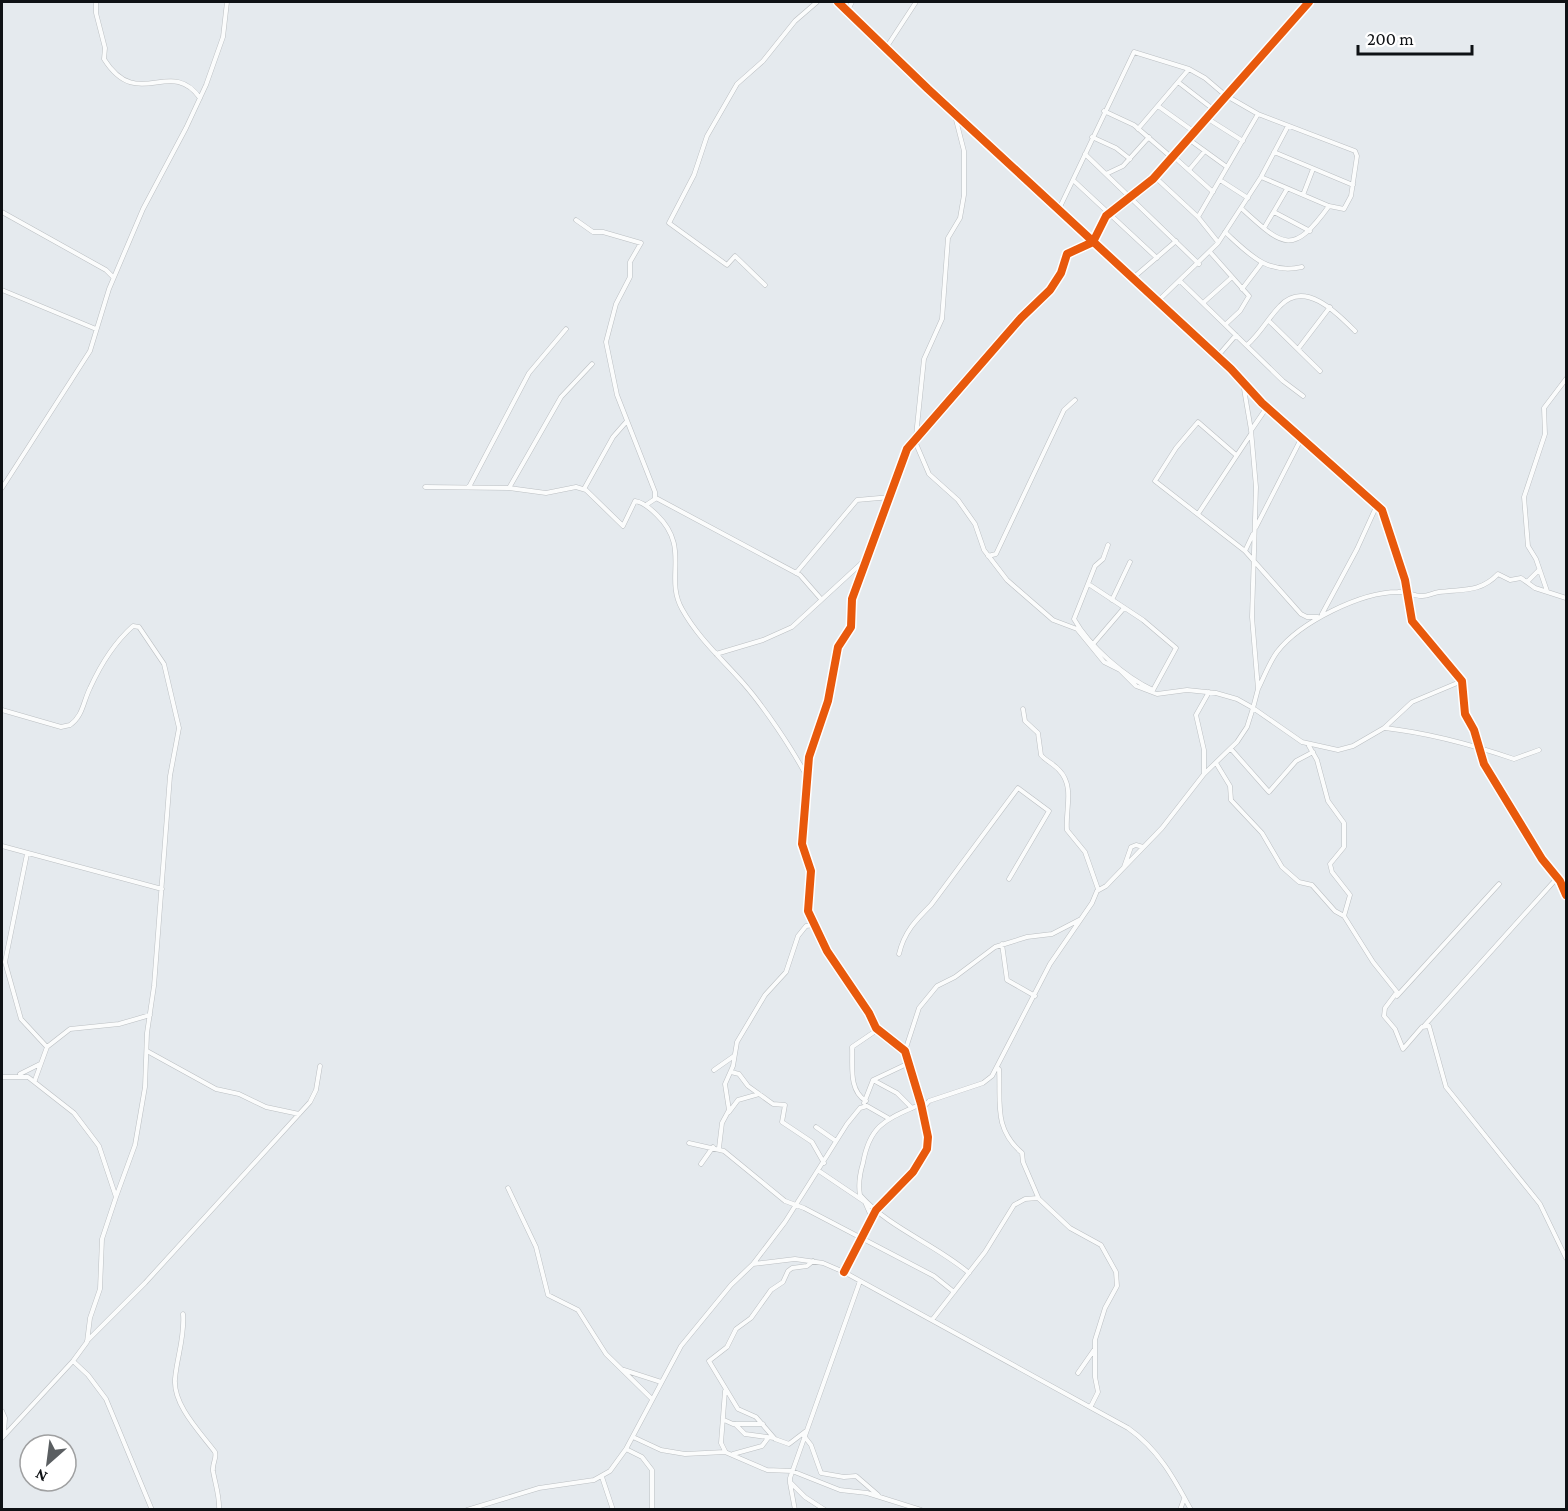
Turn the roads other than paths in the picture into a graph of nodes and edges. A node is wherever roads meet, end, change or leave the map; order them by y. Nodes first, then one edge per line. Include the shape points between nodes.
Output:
1 (96, 2) edge
2 (227, 2) edge
3 (817, 2) edge
4 (838, 2) edge
5 (852, 2) edge
6 (916, 2) edge
7 (1309, 2) edge
8 (848, 11) junction
9 (886, 48) junction
10 (1189, 69) junction
11 (1178, 82) junction
12 (1225, 95) junction
13 (200, 99) junction
14 (1158, 106) junction
15 (1213, 109) junction
16 (1104, 111) junction
17 (954, 112) junction
18 (1258, 114) junction
19 (1205, 117) junction
20 (1288, 126) junction
21 (1138, 129) junction
22 (1193, 131) junction
23 (1092, 137) junction
24 (1149, 137) junction
25 (1187, 138) junction
26 (1243, 141) junction
27 (1204, 152) junction
28 (1274, 152) junction
29 (1085, 154) junction
30 (1172, 156) junction
31 (1131, 159) junction
32 (1227, 167) junction
33 (1314, 169) junction
34 (1189, 170) junction
35 (1106, 174) junction
36 (1155, 177) junction
37 (1261, 177) junction
38 (1073, 180) junction
39 (1220, 180) junction
40 (1353, 185) junction
41 (1287, 189) junction
42 (1213, 192) junction
43 (1303, 195) junction
44 (1130, 196) junction
45 (1248, 198) junction
46 (1329, 206) junction
47 (1241, 208) junction
48 (1059, 209) junction
49 (2, 212) edge
50 (1274, 212) junction
51 (1108, 214) junction
52 (1198, 217) junction
53 (576, 220) dead end
54 (1264, 228) junction
55 (1310, 231) junction
56 (1225, 232) junction
57 (1176, 241) junction
58 (1092, 242) junction
59 (1218, 243) junction
60 (1210, 252) junction
61 (1157, 258) junction
62 (1199, 264) junction
63 (1261, 264) junction
64 (1302, 267) dead end
65 (116, 271) junction
66 (110, 273) junction
67 (114, 278) junction
68 (1133, 278) junction
69 (1231, 278) junction
70 (1180, 281) junction
71 (765, 285) dead end
72 (1242, 289) junction
73 (2, 290) edge
74 (1158, 301) junction
75 (1203, 303) junction
76 (1330, 307) junction
77 (1270, 322) junction
78 (1226, 324) junction
79 (96, 329) junction
80 (566, 329) dead end
81 (1355, 331) dead end
82 (1236, 335) junction
83 (1247, 345) junction
84 (1298, 349) junction
85 (1217, 357) junction
86 (592, 364) dead end
87 (1320, 371) dead end
88 (1566, 379) edge
89 (1243, 382) junction
90 (1303, 396) dead end
91 (1075, 400) dead end
92 (1267, 408) junction
93 (627, 421) junction
94 (1252, 432) junction
95 (1302, 437) junction
96 (915, 438) junction
97 (1236, 455) junction
98 (469, 487) junction
99 (2, 488) edge
100 (425, 488) dead end
101 (509, 488) junction
102 (584, 489) junction
103 (891, 497) junction
104 (656, 498) junction
105 (1377, 505) junction
106 (646, 506) junction
107 (1198, 514) junction
108 (1256, 529) junction
109 (1108, 545) dead end
110 (1245, 551) junction
111 (988, 556) junction
112 (866, 559) junction
113 (1253, 560) junction
114 (1130, 562) dead end
115 (1539, 570) junction
116 (796, 573) junction
117 (1527, 582) junction
118 (1090, 585) junction
119 (1407, 592) junction
120 (1547, 592) junction
121 (1566, 598) edge
122 (821, 599) junction
123 (1112, 600) junction
124 (1124, 608) junction
125 (1320, 616) junction
126 (1094, 644) junction
127 (716, 654) junction
128 (1462, 681) junction
129 (1158, 682) junction
130 (1258, 689) junction
131 (1152, 691) junction
132 (1209, 692) junction
133 (1167, 693) junction
134 (1253, 708) junction
135 (1023, 709) dead end
136 (2, 710) edge
137 (1384, 728) junction
138 (1309, 746) junction
139 (1231, 749) junction
140 (1478, 749) junction
141 (1539, 750) dead end
142 (1313, 752) junction
143 (1216, 763) junction
144 (1204, 774) junction
145 (806, 775) junction
146 (2, 846) edge
147 (1143, 847) junction
148 (27, 854) junction
149 (1124, 867) junction
150 (1558, 877) junction
151 (1009, 879) dead end
152 (1499, 884) dead end
153 (162, 889) junction
154 (1098, 890) junction
155 (1566, 895) edge
156 (1344, 916) junction
157 (1082, 918) junction
158 (815, 925) junction
159 (1002, 944) junction
160 (899, 954) dead end
161 (1035, 996) junction
162 (1395, 998) junction
163 (150, 1015) junction
164 (1424, 1026) junction
165 (877, 1030) junction
166 (46, 1047) junction
167 (147, 1051) junction
168 (905, 1051) junction
169 (735, 1055) junction
170 (41, 1063) junction
171 (909, 1063) junction
172 (320, 1066) dead end
173 (998, 1067) junction
174 (714, 1070) dead end
175 (731, 1072) junction
176 (19, 1075) junction
177 (2, 1077) edge
178 (35, 1080) junction
179 (873, 1080) junction
180 (759, 1094) junction
181 (864, 1103) junction
182 (922, 1106) junction
183 (912, 1108) junction
184 (728, 1113) junction
185 (299, 1114) junction
186 (888, 1118) junction
187 (816, 1127) dead end
188 (836, 1141) junction
189 (689, 1143) dead end
190 (716, 1147) junction
191 (824, 1163) junction
192 (701, 1164) dead end
193 (819, 1171) junction
194 (508, 1188) dead end
195 (116, 1197) junction
196 (1038, 1198) junction
197 (795, 1207) junction
198 (876, 1210) junction
199 (871, 1217) junction
200 (860, 1240) junction
201 (1566, 1258) edge
202 (813, 1261) junction
203 (753, 1264) junction
204 (844, 1272) junction
205 (969, 1273) junction
206 (860, 1281) junction
207 (954, 1292) junction
208 (183, 1314) dead end
209 (932, 1320) junction
210 (87, 1342) junction
211 (1094, 1350) junction
212 (73, 1361) junction
213 (622, 1369) junction
214 (1078, 1373) dead end
215 (661, 1382) junction
216 (724, 1388) junction
217 (652, 1399) junction
218 (1091, 1406) junction
219 (2, 1411) edge
220 (724, 1420) junction
221 (735, 1424) junction
222 (763, 1424) junction
223 (806, 1431) junction
224 (804, 1436) junction
225 (3, 1437) edge
226 (633, 1437) junction
227 (768, 1438) junction
228 (775, 1439) junction
229 (626, 1449) junction
230 (725, 1452) junction
231 (733, 1454) junction
232 (792, 1472) junction
233 (602, 1477) junction
234 (790, 1482) junction
235 (884, 1498) junction
236 (1185, 1498) junction
237 (152, 1509) edge
238 (219, 1509) edge
239 (467, 1509) edge
240 (613, 1509) edge
241 (652, 1509) edge
242 (795, 1509) edge
243 (825, 1509) edge
244 (921, 1509) edge
245 (1180, 1509) edge
246 (1191, 1509) edge

1 - 13 street via 105,48 103,57 119,76 137,86 176,81 192,88
2 - 13 street via 220,46
3 - 71 street via 737,84 707,136 694,175 669,223 727,264 735,256
4 - 8 street
5 - 8 street
6 - 9 street
7 - 12 street
8 - 9 street
9 - 17 street
10 - 11 street
10 - 12 street
10 - 16 street via 1134,52
11 - 14 street
11 - 15 street
12 - 15 street
12 - 18 street
13 - 65 street via 152,189
14 - 21 street
14 - 22 street
15 - 19 street
16 - 21 street
16 - 23 street
17 - 48 street
17 - 96 street via 964,151 964,195 960,218 948,238 942,319 923,363
18 - 20 street
18 - 26 street
19 - 22 street
19 - 26 street
20 - 28 street
20 - 40 street via 1354,151 1357,159
21 - 24 street
22 - 25 street
23 - 29 street
23 - 31 street
24 - 30 street
24 - 31 street
25 - 27 street
25 - 30 street
26 - 32 street
27 - 32 street
27 - 34 street
28 - 33 street
28 - 37 street
29 - 35 street
29 - 38 street
30 - 34 street
30 - 36 street
31 - 35 street
32 - 39 street
33 - 40 street
33 - 43 street
34 - 42 street
35 - 44 street
36 - 44 street
36 - 52 street
37 - 41 street
37 - 45 street
38 - 48 street
38 - 51 street
39 - 42 street
39 - 45 street
40 - 46 street via 1347,207 1340,210
41 - 43 street
41 - 50 street
42 - 52 street
43 - 46 street
44 - 51 street
44 - 57 street
45 - 47 street
46 - 55 street
47 - 54 street
47 - 56 street
48 - 58 street
49 - 66 street
50 - 54 street
50 - 55 street
51 - 58 street
51 - 61 street
52 - 59 street
53 - 93 street via 593,232 640,243 631,258 630,277 616,304 606,342
54 - 55 street via 1284,241 1302,238
56 - 59 street
56 - 63 street
57 - 61 street
57 - 62 street
58 - 68 street
58 - 96 street via 1067,254 1050,290
59 - 60 street
60 - 62 street
60 - 69 street
61 - 68 street
62 - 70 street
63 - 64 street via 1282,270
63 - 72 street
65 - 66 street
65 - 67 street
66 - 67 street
67 - 79 street
68 - 74 street
69 - 72 street
69 - 75 street
70 - 74 street
70 - 75 street
72 - 78 street via 1248,299
73 - 79 street
74 - 85 street
75 - 78 street
76 - 77 street via 1316,299 1296,298 1281,305
76 - 81 street
76 - 84 street
77 - 83 street
77 - 84 street
78 - 82 street
79 - 99 street via 84,363
80 - 98 street via 529,373
82 - 83 street
82 - 85 street
83 - 90 street
84 - 87 street
85 - 89 street
86 - 101 street via 561,397
88 - 115 street via 1544,408 1545,434 1524,495 1528,546
89 - 92 street
89 - 94 street
91 - 111 street via 1064,410 996,554
92 - 94 street
92 - 95 street
93 - 102 street
93 - 104 street
94 - 97 street
94 - 108 street
95 - 105 street
95 - 108 street
96 - 103 street via 904,456
96 - 111 street via 929,474 958,500 975,524
97 - 107 street
97 - 107 street via 1198,422 1156,477 1158,484
98 - 100 street
98 - 101 street
101 - 102 street via 546,493
102 - 106 street via 623,526 635,501
103 - 112 street
103 - 116 street via 857,500
104 - 106 street
104 - 116 street
105 - 119 street via 1387,521
105 - 125 street
106 - 127 street via 671,531 678,563 679,603
107 - 110 street
108 - 110 street
108 - 113 street
109 - 118 street
110 - 113 street
111 - 131 street via 1042,612 1074,626 1104,662 1120,670 1131,683
112 - 122 street
112 - 145 street via 852,599 851,627 838,646 828,700 808,757
113 - 125 street via 1301,614
113 - 130 street via 1252,633
114 - 123 street
115 - 117 street
115 - 120 street
116 - 122 street
117 - 119 street via 1498,574 1489,584 1465,590 1423,597
117 - 120 street
118 - 123 street
118 - 126 street via 1074,619
119 - 125 street via 1363,598
119 - 128 street via 1408,612 1417,631
120 - 121 street
122 - 127 street via 792,627
123 - 124 street
124 - 126 street
124 - 129 street via 1176,648
125 - 130 street via 1278,651
126 - 131 street via 1130,678
127 - 145 street via 756,699
128 - 137 street via 1412,702
128 - 140 street via 1465,714
129 - 131 street
129 - 133 street
130 - 134 street
131 - 133 street
132 - 133 street
132 - 134 street
132 - 144 street via 1196,718 1204,750
134 - 138 street
134 - 139 street via 1247,727
135 - 154 street via 1025,721 1038,733 1041,755 1064,778 1069,792 1067,830 1085,852
136 - 153 street via 61,727 70,725 82,711 111,652 133,626 139,627 164,664 179,728 170,776
137 - 138 street via 1348,748
137 - 140 street
138 - 142 street
139 - 142 street via 1269,792 1296,761
139 - 143 street
140 - 141 street via 1514,759
140 - 150 street via 1536,850
142 - 156 street via 1328,801 1344,826 1344,847 1330,864 1350,895
143 - 144 street
143 - 156 street via 1230,786 1231,800 1262,833 1282,867 1299,882 1312,885
144 - 147 street
145 - 158 street via 802,844 811,871 808,910
146 - 148 street
147 - 149 street
147 - 149 street via 1131,847
148 - 153 street
148 - 166 street via 5,962 21,1019
149 - 154 street
150 - 155 street
150 - 164 street
151 - 160 street via 1049,811 1018,788 932,905 916,918
152 - 162 street
153 - 163 street
154 - 157 street
156 - 162 street via 1395,988
157 - 159 street via 1052,934
157 - 161 street via 1050,964
158 - 165 street
158 - 169 street via 806,926 798,936 786,972 755,1012 737,1042
159 - 161 street via 1007,980
159 - 168 street via 937,986 919,1008
161 - 173 street
162 - 164 street via 1383,1013 1395,1029 1401,1047 1407,1047
163 - 166 street via 119,1024 70,1029
163 - 167 street
164 - 201 street via 1431,1030 1446,1087 1540,1204
165 - 168 street
165 - 181 street via 852,1047 854,1086
166 - 170 street
167 - 185 street via 216,1089
167 - 195 street via 138,1133
168 - 171 street
169 - 174 street
169 - 175 street
170 - 176 street
170 - 178 street
171 - 179 street
171 - 182 street
172 - 185 street via 314,1096
173 - 182 street via 983,1083 942,1095
173 - 196 street via 1002,1127 1022,1153
175 - 180 street via 739,1074
175 - 184 street via 725,1084
176 - 177 street
176 - 178 street
178 - 195 street via 88,1129 102,1154
179 - 181 street
179 - 183 street via 897,1093
180 - 184 street via 737,1100
180 - 191 street via 775,1105 785,1106 782,1122 812,1142
181 - 186 street
181 - 188 street
182 - 183 street
182 - 198 street via 927,1149 912,1174
183 - 186 street
184 - 190 street
185 - 210 street
186 - 198 street via 869,1141 860,1179 860,1195
187 - 188 street
188 - 191 street
189 - 190 street
190 - 192 street
190 - 197 street
191 - 193 street
193 - 197 street
193 - 199 street via 865,1202
194 - 213 street via 536,1247 548,1295 578,1310 598,1344
195 - 210 street via 102,1239 100,1289
196 - 205 street via 1017,1203
196 - 211 street via 1070,1228 1101,1245 1114,1265 1117,1287 1100,1322
197 - 200 street via 804,1208
197 - 203 street
198 - 199 street
198 - 205 street
199 - 200 street
200 - 204 street
200 - 207 street via 934,1276
202 - 203 street via 777,1259
202 - 204 street
202 - 216 street via 788,1271 783,1282 736,1329 727,1347 710,1359
203 - 215 street via 681,1346
204 - 206 street
205 - 207 street
206 - 209 street
206 - 223 street
207 - 209 street
208 - 238 street via 184,1338 175,1390 215,1452 213,1468
209 - 218 street
210 - 212 street
211 - 214 street
211 - 218 street via 1098,1392
212 - 225 street
212 - 237 street via 106,1399
213 - 215 street
213 - 217 street
215 - 217 street
216 - 220 street
216 - 222 street via 738,1409
217 - 226 street
218 - 236 street via 1148,1443
219 - 225 street
220 - 221 street
220 - 230 street
221 - 222 street
221 - 227 street via 746,1434
222 - 228 street
223 - 224 street
223 - 228 street via 789,1444
224 - 232 street
224 - 235 street via 821,1473 856,1476
226 - 229 street
226 - 230 street via 661,1450 685,1454
227 - 228 street
227 - 231 street via 762,1446
229 - 233 street
229 - 241 street via 642,1457 652,1470
230 - 231 street
231 - 232 street via 767,1470
232 - 234 street
232 - 235 street via 840,1490
233 - 239 street via 539,1488
233 - 240 street
234 - 242 street
234 - 243 street
235 - 244 street
236 - 245 street
236 - 246 street

